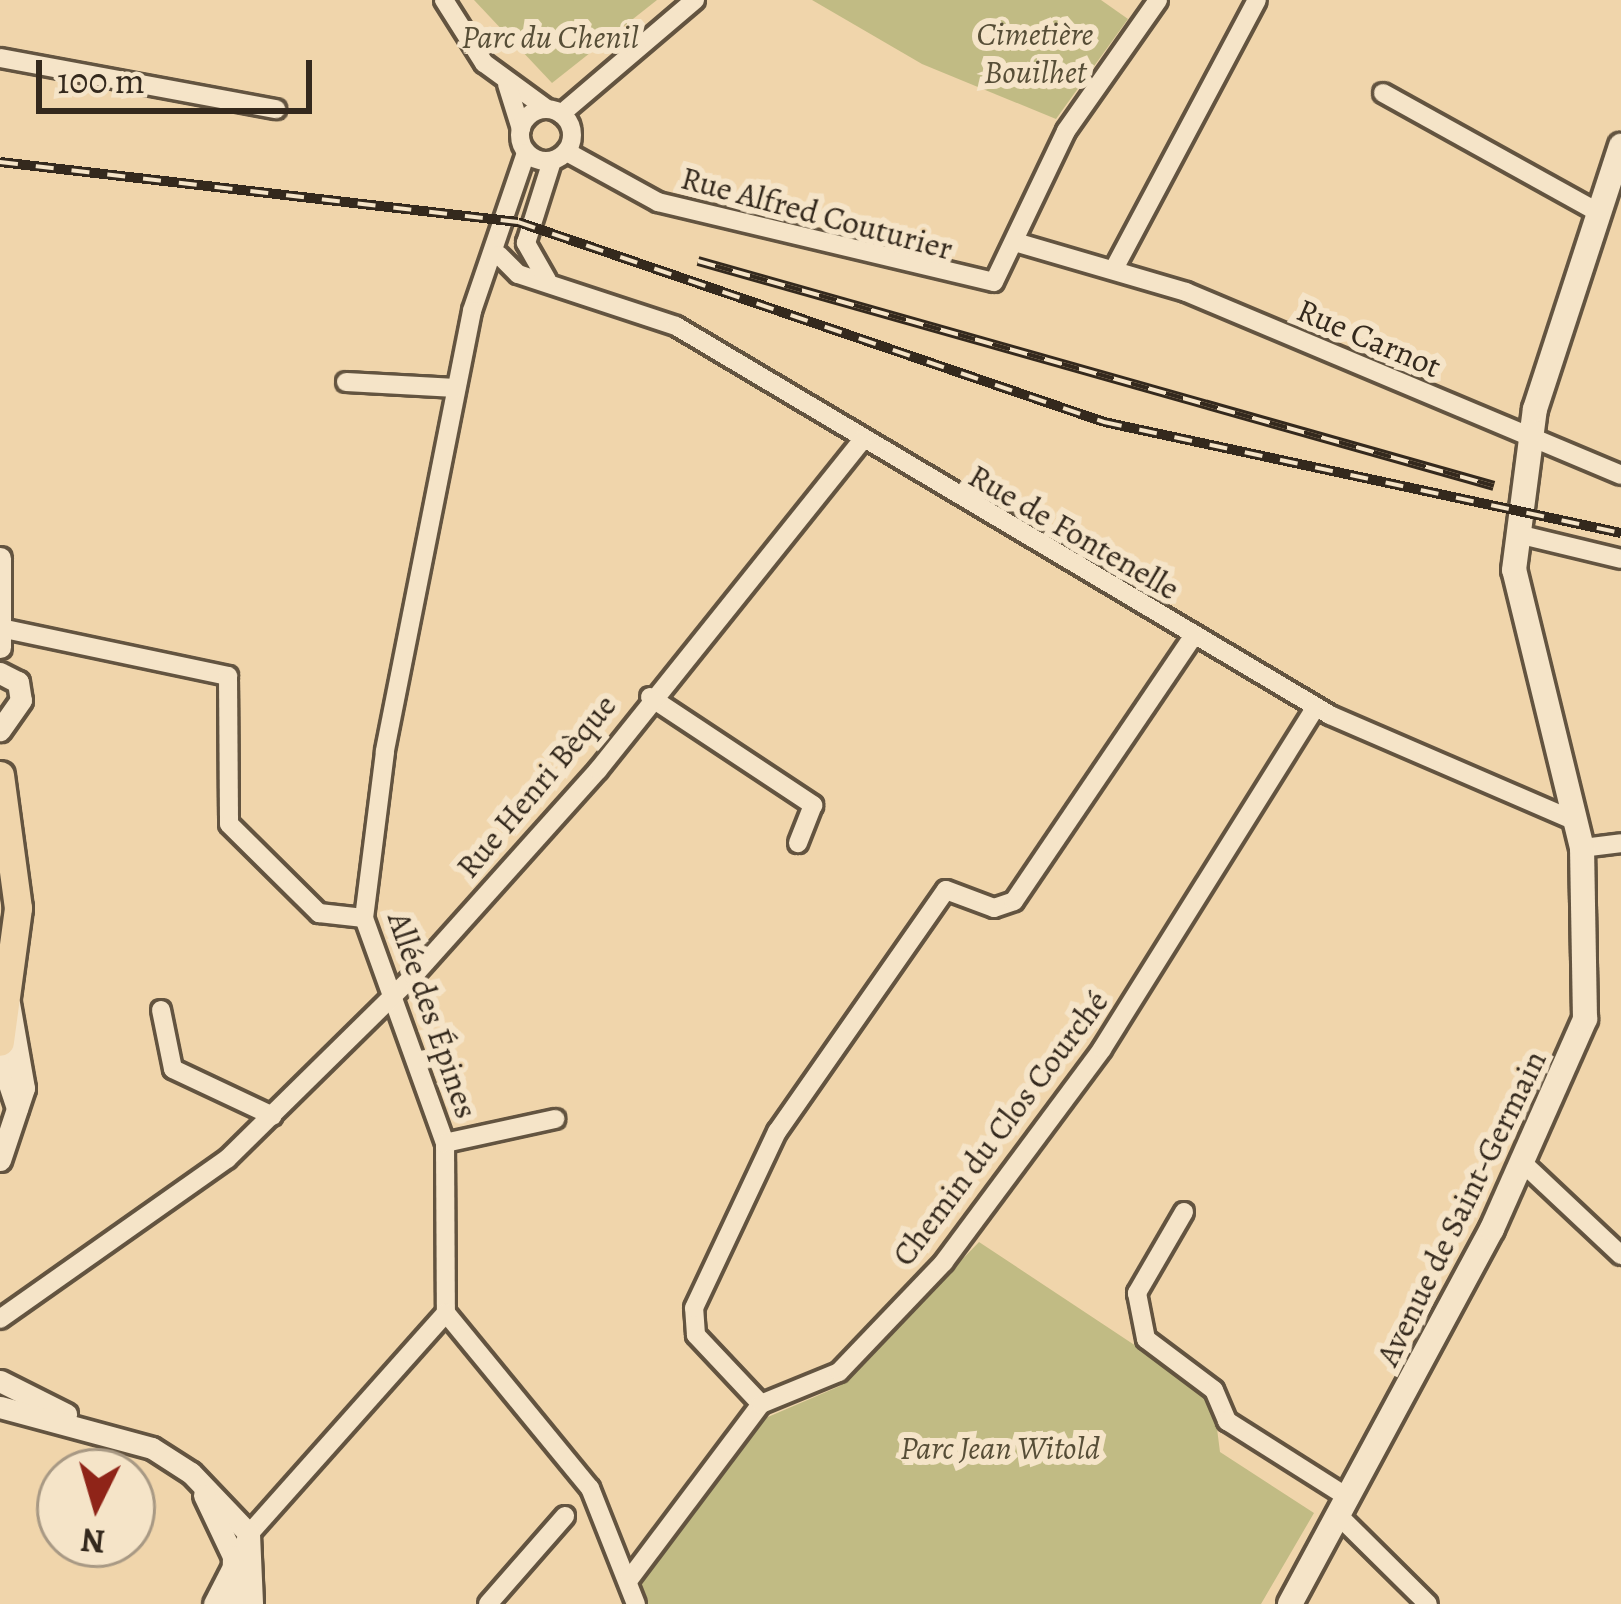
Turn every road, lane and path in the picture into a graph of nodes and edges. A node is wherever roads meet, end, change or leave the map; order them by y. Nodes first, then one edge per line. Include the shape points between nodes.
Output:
1 (444, 0) edge
2 (695, 0) edge
3 (1158, 0) edge
4 (1257, 0) edge
5 (0, 58) edge
6 (507, 84) junction
7 (1383, 93) dead end
8 (276, 109) dead end
9 (554, 112) junction
10 (520, 129) junction
11 (1621, 146) edge
12 (526, 153) junction
13 (559, 156) junction
14 (1601, 214) junction
15 (1015, 242) junction
16 (499, 255) junction
17 (1115, 267) junction
18 (550, 283) junction
19 (346, 382) dead end
20 (456, 388) junction
21 (1531, 434) junction
22 (862, 440) junction
23 (1621, 475) edge
24 (1518, 535) junction
25 (0, 558) edge
26 (1621, 559) edge
27 (1193, 637) junction
28 (2, 638) edge
29 (0, 673) edge
30 (650, 698) junction
31 (1316, 708) junction
32 (0, 730) edge
33 (0, 775) edge
34 (1575, 821) junction
35 (798, 843) dead end
36 (1621, 843) edge
37 (1582, 848) junction
38 (364, 918) junction
39 (390, 999) junction
40 (9, 1004) junction
41 (161, 1010) dead end
42 (0, 1042) edge
43 (0, 1057) edge
44 (17, 1108) junction
45 (273, 1116) junction
46 (555, 1119) dead end
47 (445, 1143) junction
48 (0, 1160) edge
49 (1524, 1164) junction
50 (1184, 1212) dead end
51 (1621, 1255) edge
52 (446, 1313) junction
53 (0, 1319) edge
54 (0, 1381) edge
55 (761, 1404) junction
56 (0, 1407) edge
57 (104, 1433) junction
58 (191, 1473) junction
59 (1344, 1507) junction
60 (566, 1516) dead end
61 (249, 1534) junction
62 (233, 1556) junction
63 (628, 1581) junction
64 (242, 1599) edge
65 (214, 1604) edge
66 (488, 1604) edge
67 (636, 1604) edge
68 (1290, 1604) edge
69 (1428, 1604) edge

1 - 6 street
2 - 9 street
3 - 15 street via 1066,130
4 - 17 street
5 - 8 street
6 - 9 street
6 - 10 street
7 - 14 street
9 - 10 street
9 - 13 street
10 - 12 street
11 - 14 main road, Avenue de Saint-Germain
12 - 13 street, Rue Alfred Couturier
12 - 16 street, Allée des Épines
13 - 15 street, Rue Alfred Couturier via 658,202 994,282
13 - 18 street via 526,243
14 - 21 main road, Avenue de Saint-Germain
15 - 17 street, Rue Carnot
16 - 18 street, Rue de Fontenelle
16 - 20 street, Allée des Épines
17 - 21 street, Rue Carnot
18 - 22 street, Rue de Fontenelle via 676,326
19 - 20 street
20 - 38 street, Allée des Épines
21 - 23 street, Rue Carnot
21 - 24 main road, Avenue de Saint-Germain
22 - 27 street, Rue de Fontenelle
22 - 30 street, Rue Henri Bèque
24 - 26 street
24 - 34 main road, Avenue de Saint-Germain via 1514,586
25 - 28 street
27 - 31 street, Rue de Fontenelle
27 - 55 street via 1014,901 994,908 946,890 777,1132 694,1308 696,1335
28 - 38 street via 229,676 229,824 319,913
29 - 32 street via 18,682 21,700
30 - 35 street via 813,805
30 - 39 street, Rue Henri Bèque
31 - 34 street, Rue de Fontenelle
31 - 55 street, Chemin du Clos Courché via 1102,1049 944,1262 839,1372
33 - 40 main road via 18,908
34 - 37 main road, Avenue de Saint-Germain
36 - 37 street
37 - 49 main road, Avenue de Saint-Germain via 1585,1019
38 - 39 street, Allée des Épines
39 - 45 street, Rue Henri Bèque
39 - 47 street, Allée des Épines
40 - 42 main road
40 - 44 street via 25,1056
41 - 45 street via 173,1069
43 - 44 street
44 - 48 street
45 - 53 street, Rue Henri Bèque
46 - 47 street
47 - 52 street, Allée des Épines
49 - 51 street
49 - 59 main road, Avenue de Saint-Germain
50 - 59 street via 1137,1293 1146,1339 1214,1390 1227,1421
52 - 61 street
52 - 63 street via 590,1488
54 - 57 street
55 - 63 street
56 - 57 street
57 - 58 street
58 - 61 street
58 - 62 street
59 - 68 main road, Avenue de Saint-Germain
59 - 69 street
60 - 66 street
61 - 62 street
61 - 64 street
62 - 64 street
62 - 65 street
63 - 67 street
64 - 65 street

